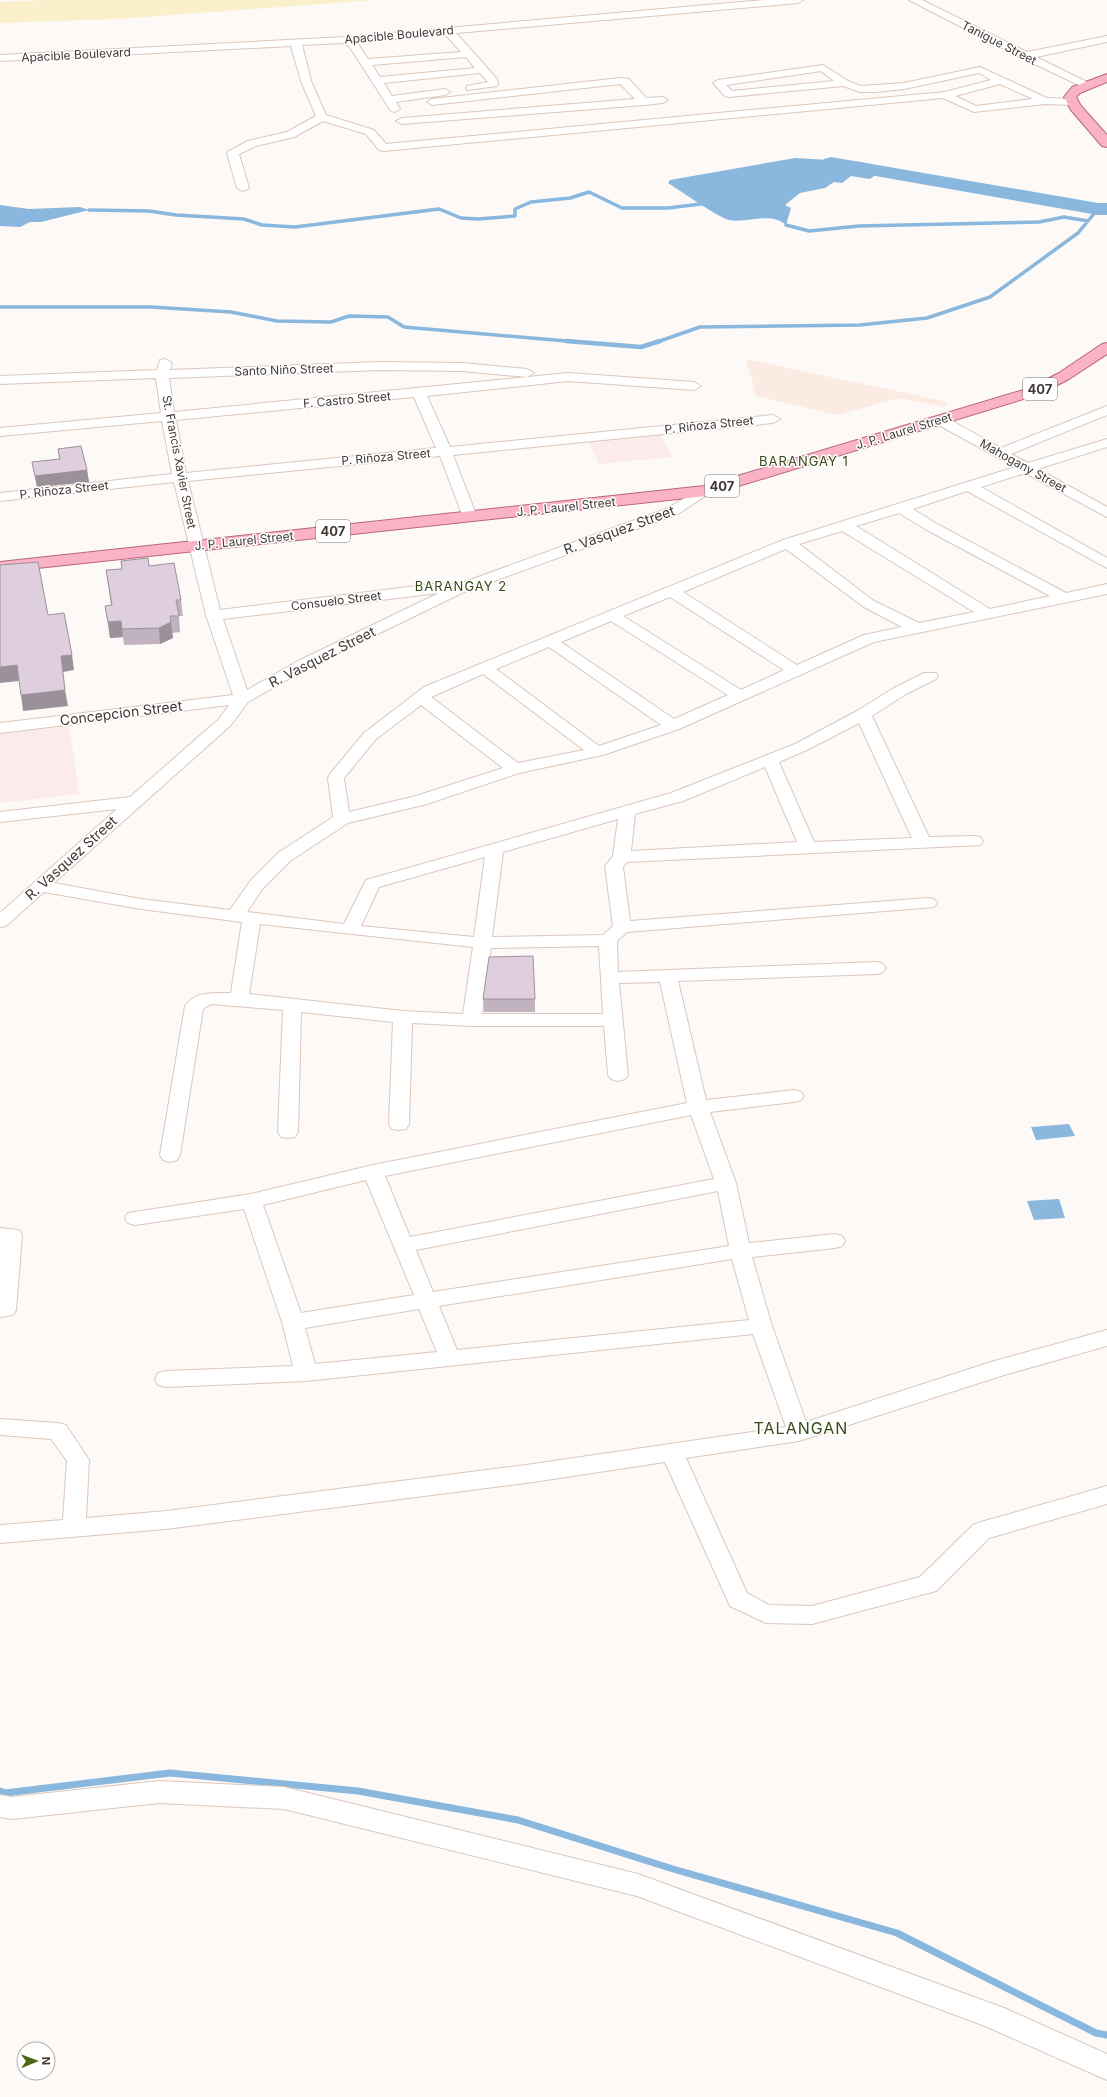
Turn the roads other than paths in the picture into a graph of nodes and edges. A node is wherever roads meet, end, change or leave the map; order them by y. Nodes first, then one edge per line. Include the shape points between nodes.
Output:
1 (798, 0) edge
2 (914, 0) edge
3 (448, 31) junction
4 (1107, 39) edge
5 (345, 40) junction
6 (296, 43) junction
7 (469, 54) junction
8 (1023, 56) junction
9 (0, 58) edge
10 (365, 62) junction
11 (484, 70) junction
12 (1107, 78) edge
13 (1002, 80) junction
14 (377, 81) junction
15 (844, 83) junction
16 (1085, 85) junction
17 (860, 88) junction
18 (945, 95) junction
19 (428, 99) junction
20 (389, 100) junction
21 (663, 100) dead end
22 (1044, 101) junction
23 (644, 102) junction
24 (863, 102) junction
25 (1071, 102) junction
26 (322, 116) junction
27 (445, 116) junction
28 (1102, 132) edge
29 (1107, 143) edge
30 (243, 188) dead end
31 (1107, 348) edge
32 (164, 369) junction
33 (568, 377) junction
34 (0, 380) edge
35 (694, 386) dead end
36 (419, 393) junction
37 (1107, 410) edge
38 (168, 416) junction
39 (773, 419) dead end
40 (940, 420) junction
41 (0, 432) edge
42 (1105, 446) edge
43 (1006, 451) dead end
44 (445, 452) junction
45 (1026, 468) junction
46 (180, 478) junction
47 (968, 486) junction
48 (706, 491) junction
49 (0, 497) edge
50 (900, 507) junction
51 (1107, 513) edge
52 (470, 517) junction
53 (843, 525) junction
54 (788, 543) junction
55 (196, 546) junction
56 (1107, 564) edge
57 (0, 567) edge
58 (459, 589) junction
59 (1107, 589) edge
60 (670, 590) junction
61 (1064, 598) junction
62 (986, 614) junction
63 (214, 615) junction
64 (611, 615) junction
65 (917, 628) junction
66 (549, 640) junction
67 (484, 667) junction
68 (796, 671) junction
69 (930, 676) dead end
70 (740, 696) junction
71 (421, 697) junction
72 (242, 699) junction
73 (863, 714) junction
74 (673, 726) junction
75 (0, 728) edge
76 (596, 752) junction
77 (770, 760) junction
78 (515, 769) junction
79 (134, 802) junction
80 (628, 811) junction
81 (0, 818) edge
82 (342, 819) junction
83 (974, 841) dead end
84 (923, 843) junction
85 (808, 847) junction
86 (495, 849) junction
87 (622, 857) junction
88 (40, 886) junction
89 (928, 903) dead end
90 (243, 917) junction
91 (1, 920) edge
92 (622, 927) junction
93 (350, 930) junction
94 (608, 940) junction
95 (483, 943) junction
96 (877, 968) dead end
97 (668, 976) junction
98 (609, 978) junction
99 (239, 999) junction
100 (292, 1005) junction
101 (403, 1017) junction
102 (472, 1020) junction
103 (612, 1020) junction
104 (618, 1075) dead end
105 (794, 1096) dead end
106 (698, 1107) junction
107 (399, 1124) dead end
108 (288, 1132) dead end
109 (170, 1155) dead end
110 (373, 1172) junction
111 (726, 1183) junction
112 (251, 1201) junction
113 (136, 1218) dead end
114 (0, 1235) edge
115 (835, 1241) dead end
116 (403, 1245) junction
117 (740, 1251) junction
118 (426, 1302) junction
119 (0, 1310) edge
120 (293, 1322) junction
121 (761, 1326) junction
122 (1107, 1338) edge
123 (450, 1358) junction
124 (306, 1373) junction
125 (166, 1379) dead end
126 (0, 1427) edge
127 (799, 1434) junction
128 (672, 1452) junction
129 (1107, 1495) edge
130 (74, 1528) junction
131 (0, 1534) edge
132 (0, 1806) edge
133 (1107, 2067) edge

1 - 3 street, Apacible Boulevard
2 - 8 street, Tanigue Street
3 - 5 street, Apacible Boulevard
3 - 7 street
4 - 8 street
5 - 6 street, Apacible Boulevard
5 - 10 street via 353,44
6 - 9 street, Apacible Boulevard
6 - 26 street via 308,88
7 - 10 street
7 - 11 street
8 - 16 street, Tanigue Street
10 - 14 street
11 - 14 street
11 - 19 street via 493,84
12 - 16 main road
13 - 17 street via 980,70 904,86
13 - 18 street
13 - 22 street
14 - 20 street
15 - 15 street via 823,68 718,83 729,94
15 - 17 street
16 - 25 main road via 1070,97
17 - 24 street via 858,93
18 - 22 street via 974,109
18 - 24 street
19 - 20 street
19 - 23 street via 625,81
19 - 27 street
20 - 27 street via 404,124
21 - 23 street
22 - 25 street
23 - 27 street
24 - 26 street via 383,148 370,132
25 - 28 main road
26 - 30 street via 288,136 242,146 234,153
28 - 29 main road
31 - 40 main road, J. P. Laurel Street / 407 via 1048,385
32 - 33 street, Santo Niño Street via 425,366
32 - 34 street, Santo Niño Street
32 - 38 street, St. Francis Xavier Street
33 - 35 street, F. Castro Street
33 - 36 street, F. Castro Street
36 - 38 street, F. Castro Street
36 - 44 street
37 - 43 street
38 - 41 street, F. Castro Street
38 - 46 street, St. Francis Xavier Street
39 - 44 street, P. Riñoza Street
40 - 45 street, Mahogany Street
40 - 48 main road, J. P. Laurel Street / 407
42 - 45 street
44 - 46 street, P. Riñoza Street
44 - 52 street
45 - 47 street
45 - 51 street, Mahogany Street
46 - 49 street, P. Riñoza Street
46 - 55 street, St. Francis Xavier Street
47 - 50 street
47 - 56 street
48 - 52 main road, J. P. Laurel Street / 407
48 - 58 street, R. Vasquez Street via 672,511
50 - 53 street
50 - 61 street
52 - 55 main road, J. P. Laurel Street / 407
53 - 54 street
53 - 62 street
54 - 60 street
54 - 65 street via 869,604
55 - 57 main road, J. P. Laurel Street / 407
55 - 63 street, St. Francis Xavier Street
58 - 63 street, Consuelo Street via 442,588
58 - 72 street, R. Vasquez Street via 304,664
59 - 61 street
60 - 64 street
60 - 68 street
61 - 62 street
62 - 65 street
63 - 72 street, St. Francis Xavier Street
64 - 66 street
64 - 70 street
65 - 68 street via 869,638
66 - 67 street
66 - 74 street
67 - 71 street via 430,690
67 - 76 street
68 - 70 street
69 - 73 street via 900,690
70 - 74 street
71 - 78 street
71 - 82 street via 370,736 336,778
72 - 75 street, Concepcion Street
72 - 79 street, R. Vasquez Street via 225,722
73 - 77 street
73 - 84 street
74 - 76 street
76 - 78 street
77 - 80 street via 677,797
77 - 85 street
78 - 82 street via 421,800
79 - 81 street
79 - 88 street, R. Vasquez Street
80 - 86 street
80 - 87 street
82 - 90 street via 284,857 257,884
83 - 84 street
84 - 85 street
85 - 87 street
86 - 93 street via 372,884
86 - 95 street
87 - 92 street via 614,866
88 - 90 street via 141,904
88 - 91 street, R. Vasquez Street
89 - 92 street
90 - 93 street
90 - 99 street
92 - 94 street
93 - 95 street
94 - 95 street
94 - 98 street
95 - 102 street
96 - 97 street
97 - 98 street
97 - 106 street
98 - 103 street
99 - 100 street
99 - 109 street via 208,998 194,1006
100 - 101 street
100 - 108 street
101 - 102 street
101 - 107 street
102 - 103 street
103 - 104 street
105 - 106 street
106 - 110 street
106 - 111 street
110 - 112 street
110 - 116 street
111 - 116 street
111 - 117 street
112 - 113 street
112 - 120 street
114 - 119 street via 12,1235 5,1310
115 - 117 street
116 - 118 street
117 - 118 street
117 - 121 street
118 - 120 street
118 - 123 street
120 - 124 street
121 - 123 street
121 - 127 street
122 - 127 street via 999,1368
123 - 124 street
124 - 125 street
126 - 130 street via 58,1431 78,1460
127 - 128 street
128 - 129 street via 738,1599 766,1614 812,1615 928,1584 981,1531
128 - 130 street via 533,1473 166,1520
130 - 131 street
132 - 133 street via 12,1808 160,1792 284,1798 638,1884 994,2017

